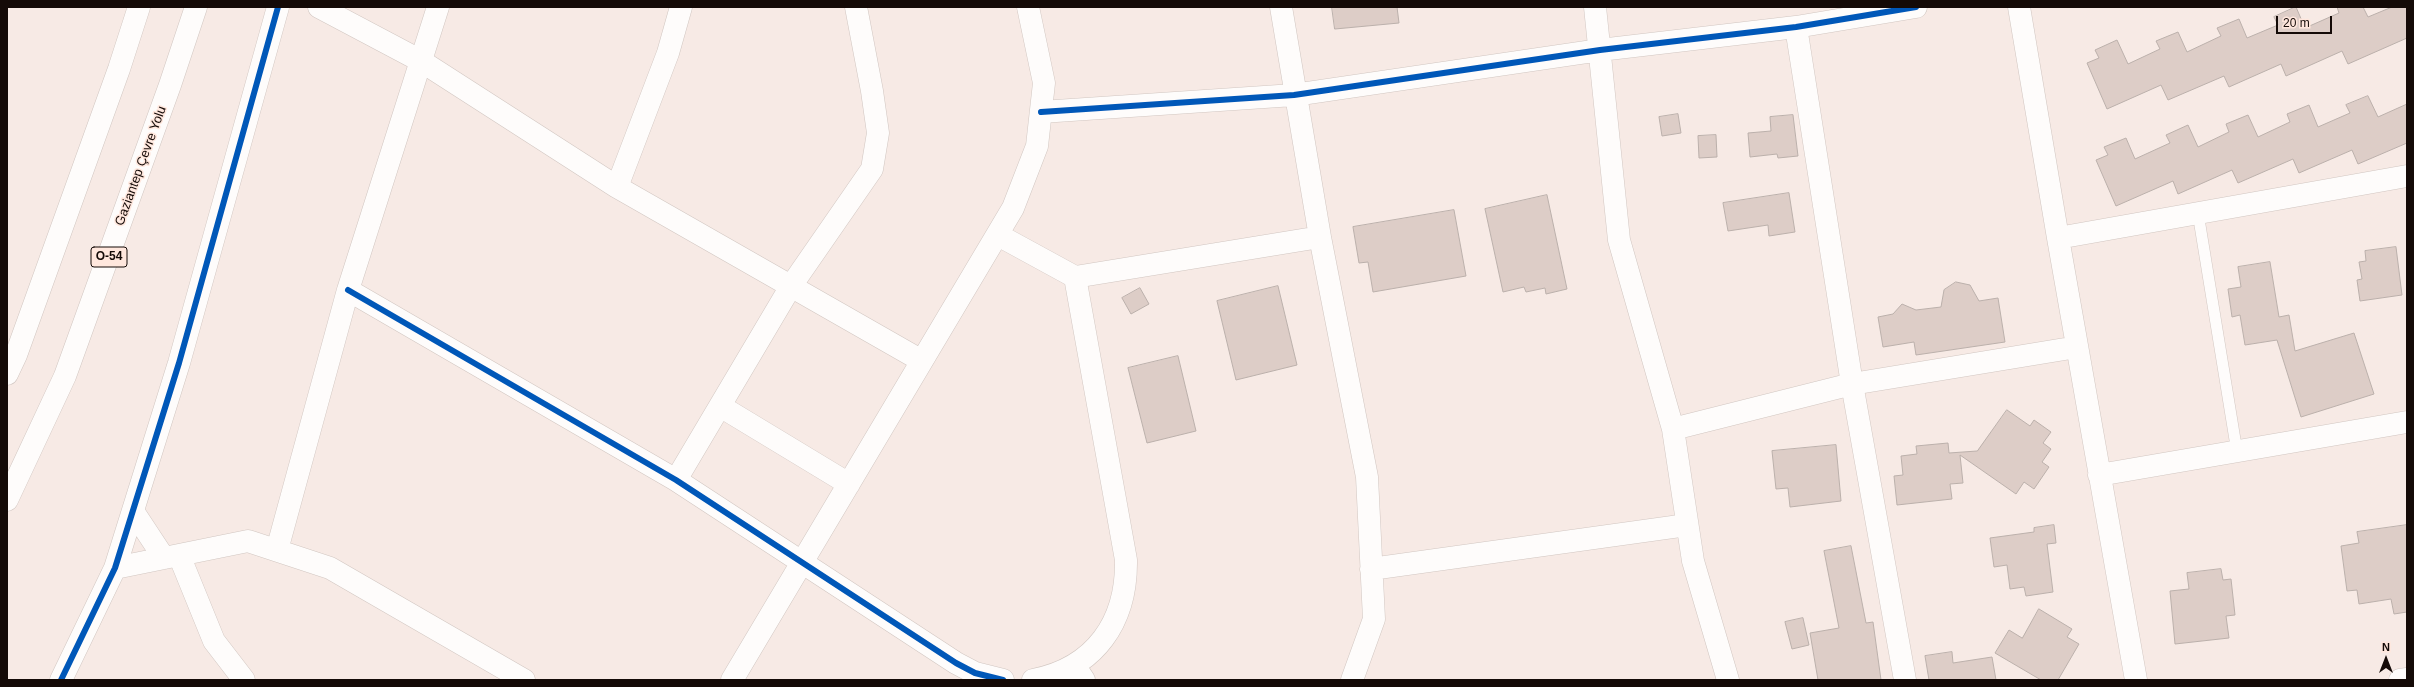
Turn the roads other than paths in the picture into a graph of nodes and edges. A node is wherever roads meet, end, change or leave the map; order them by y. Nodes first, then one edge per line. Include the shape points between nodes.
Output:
1 (139, 7) edge
2 (196, 7) edge
3 (278, 7) edge
4 (320, 7) edge
5 (438, 7) edge
6 (681, 7) edge
7 (856, 7) edge
8 (1028, 7) edge
9 (1281, 7) edge
10 (1595, 7) edge
11 (1916, 7) edge
12 (2020, 7) edge
13 (1796, 27) junction
14 (1600, 50) junction
15 (421, 61) junction
16 (1294, 95) junction
17 (1041, 112) junction
18 (2407, 176) edge
19 (617, 187) junction
20 (2198, 213) junction
21 (998, 235) junction
22 (1320, 237) junction
23 (2058, 238) junction
24 (1075, 277) junction
25 (791, 286) junction
26 (348, 290) junction
27 (2077, 347) junction
28 (922, 361) junction
29 (7, 374) edge
30 (1852, 384) junction
31 (720, 406) junction
32 (2407, 422) edge
33 (1673, 429) junction
34 (2237, 452) junction
35 (2099, 475) junction
36 (676, 480) junction
37 (849, 484) junction
38 (7, 500) edge
39 (132, 511) junction
40 (1687, 525) junction
41 (277, 550) junction
42 (171, 556) junction
43 (803, 561) junction
44 (114, 568) junction
45 (1371, 569) junction
46 (1079, 673) edge
47 (2407, 679) edge
48 (61, 680) edge
49 (244, 680) edge
50 (524, 680) edge
51 (732, 680) edge
52 (1002, 680) edge
53 (1033, 680) edge
54 (1352, 680) edge
55 (1728, 680) edge
56 (1905, 680) edge
57 (2136, 680) edge
58 (2400, 680) edge

1 - 29 main road via 114,83
2 - 38 main road, Gaziantep Çevre Yolu / O-54 via 65,376
3 - 39 main road via 179,363
4 - 15 main road
5 - 15 main road
6 - 19 main road via 668,53
7 - 25 main road via 878,133 872,169
8 - 17 main road via 1044,84
9 - 16 main road
10 - 14 main road
11 - 13 main road
12 - 23 main road
13 - 14 main road
13 - 30 main road
14 - 16 main road
14 - 33 main road via 1620,240
15 - 19 main road
15 - 26 main road
16 - 17 main road
16 - 22 main road
17 - 21 main road via 1037,146 1013,208
18 - 20 main road
19 - 25 main road
20 - 23 main road
20 - 34 lane
21 - 24 main road
21 - 28 main road
22 - 24 main road
22 - 45 main road via 1367,477
23 - 27 main road
24 - 46 main road via 1126,560 1126,579 1116,620 1089,655
25 - 28 main road
25 - 31 main road
26 - 36 main road
26 - 41 main road
27 - 30 main road
27 - 35 main road
28 - 37 main road
30 - 33 main road
30 - 56 main road
31 - 36 main road
31 - 37 main road
32 - 34 main road
33 - 40 main road
34 - 35 main road
35 - 57 main road
36 - 43 main road
37 - 43 main road
39 - 42 main road
39 - 44 main road
40 - 45 main road
40 - 55 main road via 1693,561
41 - 42 main road via 248,540
41 - 50 main road via 330,568
42 - 44 main road
42 - 49 main road via 214,641
43 - 51 main road
43 - 52 main road via 956,663 975,673
44 - 48 main road
45 - 54 main road via 1374,619
46 - 53 main road
47 - 58 main road

